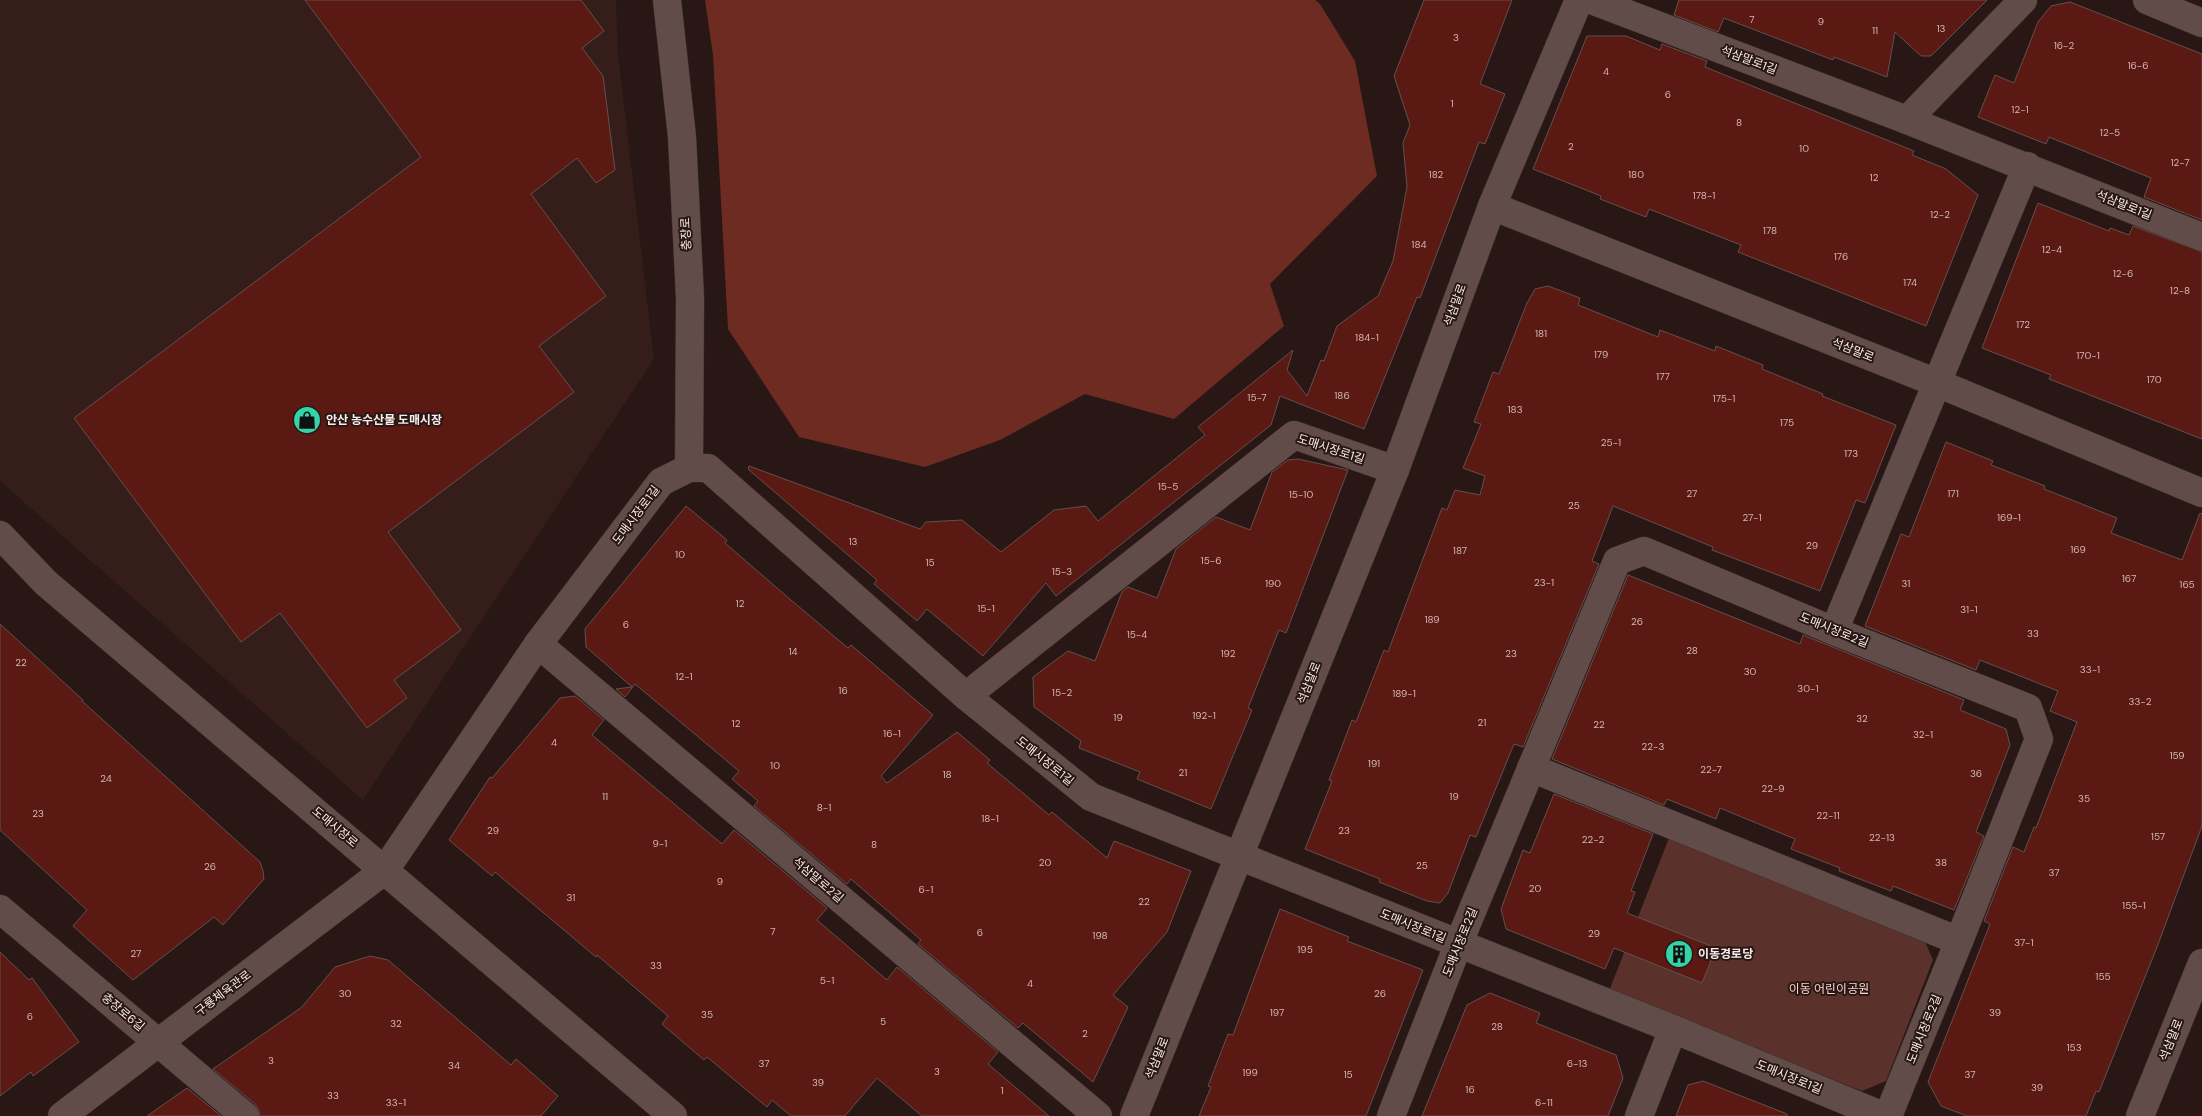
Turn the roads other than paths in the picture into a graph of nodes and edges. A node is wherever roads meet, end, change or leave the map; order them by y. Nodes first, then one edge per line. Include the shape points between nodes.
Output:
1 (667, 0) edge
2 (1579, 0) edge
3 (1591, 0) edge
4 (2023, 0) edge
5 (2147, 0) edge
6 (2202, 23) edge
7 (1907, 120) junction
8 (2027, 166) junction
9 (1492, 206) junction
10 (2202, 237) edge
11 (1937, 383) junction
12 (690, 468) junction
13 (1395, 470) junction
14 (2202, 493) edge
15 (0, 535) edge
16 (1834, 631) junction
17 (538, 644) junction
18 (966, 696) junction
19 (1531, 768) junction
20 (1240, 856) junction
21 (385, 870) junction
22 (0, 909) edge
23 (1960, 941) junction
24 (1458, 945) junction
25 (2202, 963) edge
26 (1673, 1029) junction
27 (158, 1042) junction
28 (62, 1116) edge
29 (245, 1116) edge
30 (673, 1116) edge
31 (1098, 1116) edge
32 (1134, 1116) edge
33 (1391, 1116) edge
34 (1639, 1116) edge
35 (1884, 1116) edge
36 (1888, 1116) edge
37 (2140, 1116) edge

1 - 12 street, 충장로 via 682,137 690,298
2 - 9 street
3 - 7 street, 석삼말로1길
4 - 7 street
5 - 6 street
7 - 8 street, 석삼말로1길
8 - 10 street, 석삼말로1길
8 - 11 street
9 - 11 street, 석삼말로
9 - 13 street, 석삼말로
11 - 14 street, 석삼말로
11 - 16 street
12 - 17 street, 도매시장로1길 via 661,482
12 - 18 street, 도매시장로1길 via 708,468
13 - 18 street, 도매시장로1길 via 1294,435
13 - 20 street, 석삼말로
15 - 21 street, 도매시장로 via 46,583
16 - 19 street, 도매시장로2길 via 1644,551 1617,561
16 - 23 street, 도매시장로2길 via 2028,708 2039,738
17 - 21 street, 도매시장로1길
17 - 31 street, 석삼말로2길
18 - 20 street, 도매시장로1길 via 1091,798
19 - 23 street
19 - 24 street, 도매시장로2길
20 - 24 street, 도매시장로1길
20 - 32 street, 석삼말로
21 - 27 street, 구룡체육관로
21 - 30 street, 도매시장로
22 - 27 street, 충장로6길
23 - 36 street, 도매시장로2길
24 - 26 street, 도매시장로1길
24 - 33 street, 도매시장로2길
25 - 37 street, 석삼말로
26 - 34 street
26 - 35 street, 도매시장로1길
27 - 28 street, 구룡체육관로
27 - 29 street, 충장로6길

